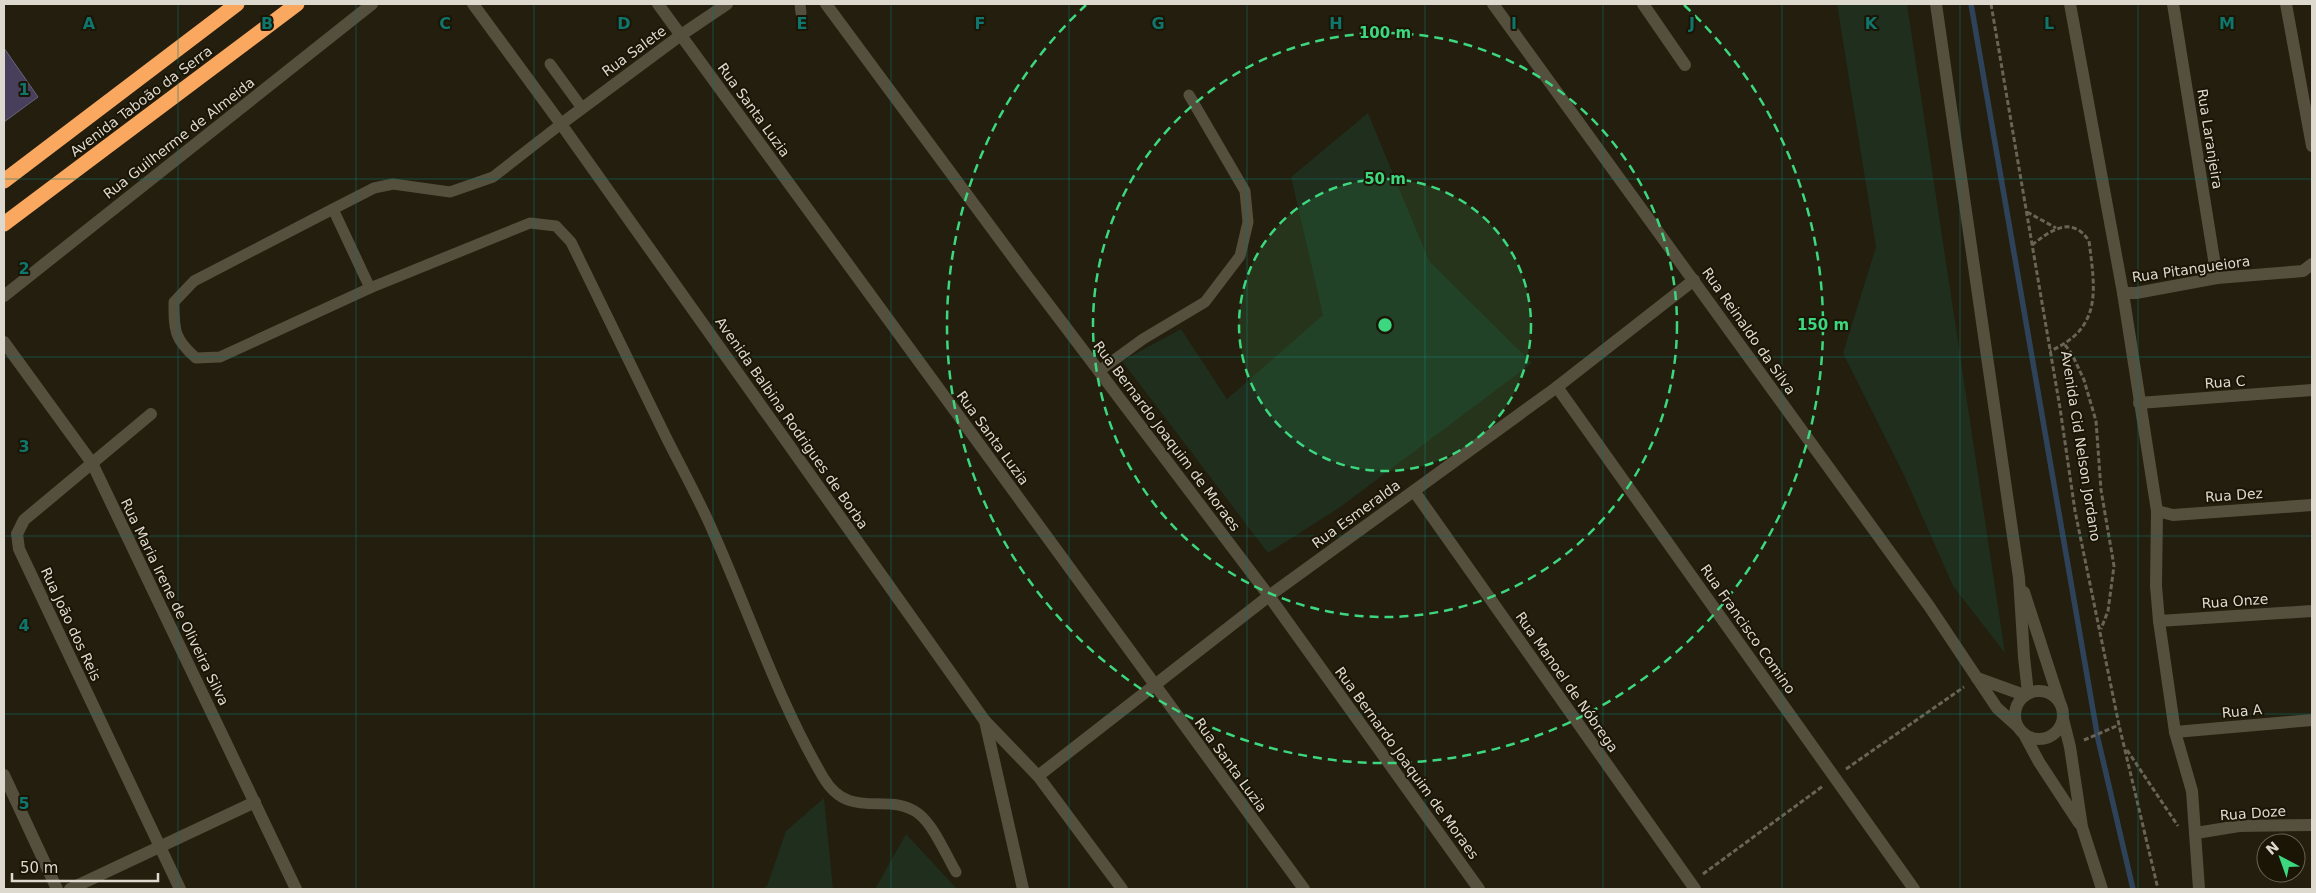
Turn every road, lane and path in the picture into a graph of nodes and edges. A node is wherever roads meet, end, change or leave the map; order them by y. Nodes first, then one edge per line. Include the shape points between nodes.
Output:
1 (237, 4) edge
2 (297, 4) edge
3 (372, 4) edge
4 (473, 4) edge
5 (658, 4) edge
6 (727, 4) edge
7 (826, 4) edge
8 (1493, 4) edge
9 (1643, 4) edge
10 (1936, 4) edge
11 (1991, 4) edge
12 (2070, 4) edge
13 (2173, 4) edge
14 (2286, 4) edge
15 (681, 35) junction
16 (550, 64) dead end
17 (1684, 65) dead end
18 (1189, 95) dead end
19 (582, 108) junction
20 (561, 124) junction
21 (2312, 146) edge
22 (4, 181) edge
23 (333, 209) junction
24 (2026, 212) junction
25 (4, 224) edge
26 (2057, 228) junction
27 (2032, 244) junction
28 (2312, 264) edge
29 (2217, 278) junction
30 (1694, 280) junction
31 (370, 288) junction
32 (2122, 293) junction
33 (4, 296) edge
34 (4, 342) edge
35 (2065, 344) junction
36 (2050, 351) junction
37 (1099, 371) junction
38 (1557, 387) junction
39 (2312, 390) edge
40 (2140, 403) junction
41 (151, 414) dead end
42 (92, 463) junction
43 (1414, 491) junction
44 (2312, 505) edge
45 (2157, 511) junction
46 (2019, 578) junction
47 (1269, 596) junction
48 (2312, 611) edge
49 (2159, 621) junction
50 (2101, 631) junction
51 (1977, 678) junction
52 (1154, 685) junction
53 (2026, 694) junction
54 (2060, 703) junction
55 (2063, 719) junction
56 (2312, 720) edge
57 (985, 721) junction
58 (2119, 725) junction
59 (2017, 726) junction
60 (2175, 732) junction
61 (2025, 736) junction
62 (2085, 739) dead end
63 (2126, 747) junction
64 (4, 775) edge
65 (1038, 776) junction
66 (255, 802) junction
67 (2312, 825) edge
68 (2082, 827) junction
69 (2195, 831) junction
70 (161, 848) junction
71 (956, 872) dead end
72 (57, 889) edge
73 (70, 889) edge
74 (180, 889) edge
75 (296, 889) edge
76 (1023, 889) edge
77 (1122, 889) edge
78 (1304, 889) edge
79 (1479, 889) edge
80 (1695, 889) edge
81 (1914, 889) edge
82 (2102, 889) edge
83 (2158, 889) edge
84 (2200, 889) edge

1 - 22 highway, Avenida Taboão da Serra
2 - 25 highway, Avenida Taboão da Serra
3 - 33 street, Rua Guilherme de Almeida
4 - 20 street, Avenida Balbina Rodrigues de Borba
5 - 15 street, Rua Santa Luzia
6 - 15 street, Rua Salete
7 - 37 street, Rua Bernardo Joaquim de Moraes
8 - 30 street, Rua Reinaldo da Silva
9 - 17 street
10 - 46 street
11 - 24 path, Avenida Cid Nelson Jordano
12 - 32 street
13 - 29 street, Rua Laranjeira
14 - 21 street
15 - 19 street, Rua Salete
15 - 52 street, Rua Santa Luzia
16 - 19 lane
18 - 37 lane via 1244,191 1248,222 1240,256 1205,302 1143,338
19 - 20 street, Rua Salete
20 - 23 lane via 493,177 450,192 393,184 374,188
20 - 57 street, Avenida Balbina Rodrigues de Borba
23 - 31 lane
23 - 31 lane via 194,281 174,302 174,324 181,345 196,358 220,357
24 - 26 path
24 - 27 path, Avenida Cid Nelson Jordano
26 - 27 path
26 - 35 path via 2077,229 2089,241 2095,285 2088,317
27 - 36 path, Avenida Cid Nelson Jordano
28 - 29 street, Rua Pitangueiora via 2302,271
29 - 32 street, Rua Pitangueiora
30 - 38 street, Rua Esmeralda
30 - 51 street, Rua Reinaldo da Silva via 1929,606
31 - 71 lane via 530,223 556,226 571,242 714,533 771,674 823,778 835,795 849,801 886,804 912,809 920,814
32 - 40 street, Rua Pitangueiora
34 - 42 street, Rua Maria Irene de Oliveira Silva
35 - 36 path
35 - 50 path via 2084,380 2096,421 2101,490 2114,566 2108,611
36 - 50 path, Avenida Cid Nelson Jordano via 2075,511
37 - 47 street, Rua Bernardo Joaquim de Moraes
38 - 43 street, Rua Esmeralda
38 - 81 street, Rua Francisco Comino
39 - 40 street, Rua C
40 - 45 street, Rua Pitangueiora
41 - 42 street, Rua João dos Reis
42 - 66 street, Rua Maria Irene de Oliveira Silva
42 - 70 street, Rua João dos Reis via 24,520 17,534 19,549
43 - 47 street, Rua Esmeralda
43 - 80 street, Rua Manoel de Nóbrega
44 - 45 street, Rua Dez via 2173,515
45 - 49 street, Rua Pitangueiora
46 - 53 street
46 - 54 street
47 - 52 street, Rua Esmeralda
47 - 79 street, Rua Bernardo Joaquim de Moraes
48 - 49 street, Rua Onze
49 - 60 street, Rua Pitangueiora
50 - 58 path, Avenida Cid Nelson Jordano
51 - 53 street
51 - 59 street, Rua Reinaldo da Silva via 1997,708
52 - 65 street, Rua Esmeralda
52 - 78 street, Rua Santa Luzia
53 - 54 street via 2046,692
53 - 59 street via 2015,709
54 - 55 street
55 - 61 street via 2049,738 2041,740
55 - 68 street
56 - 60 street, Rua A
57 - 65 street
57 - 76 street, Avenida Balbina Rodrigues de Borba
58 - 62 path
58 - 63 path, Avenida Cid Nelson Jordano
59 - 61 street
60 - 69 street, Rua Pitangueiora via 2192,792
61 - 68 street
63 - 69 path via 2179,828
63 - 83 path, Avenida Cid Nelson Jordano
64 - 72 street
65 - 77 street
66 - 70 street
66 - 75 street, Rua Maria Irene de Oliveira Silva
67 - 69 street, Rua Doze via 2239,826
68 - 82 street
69 - 84 street, Rua Pitangueiora
70 - 73 street
70 - 74 street, Rua João dos Reis

